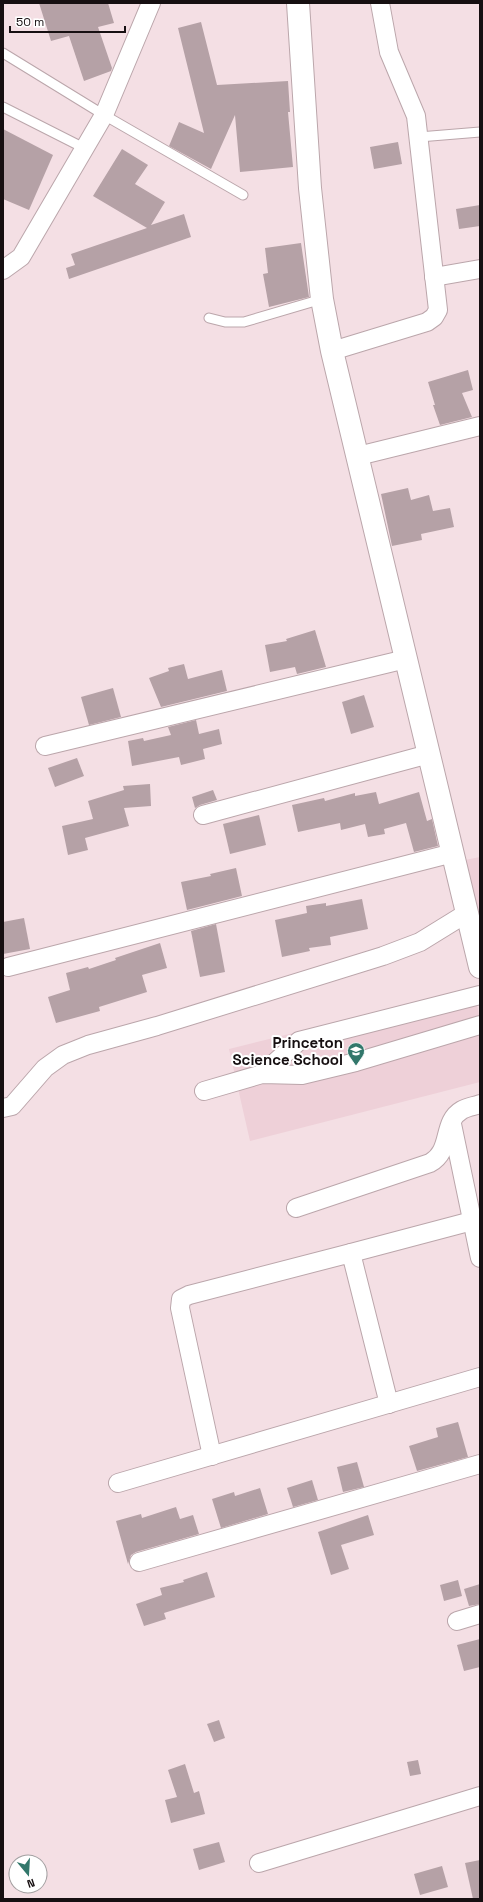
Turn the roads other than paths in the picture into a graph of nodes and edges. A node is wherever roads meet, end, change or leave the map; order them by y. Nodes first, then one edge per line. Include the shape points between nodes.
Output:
1 (151, 3) edge
2 (298, 3) edge
3 (380, 3) edge
4 (3, 53) edge
5 (3, 107) edge
6 (104, 115) junction
7 (480, 132) edge
8 (419, 137) junction
9 (84, 148) junction
10 (243, 196) dead end
11 (480, 269) edge
12 (3, 270) edge
13 (434, 277) junction
14 (322, 299) junction
15 (209, 318) dead end
16 (332, 351) junction
17 (480, 426) edge
18 (358, 456) junction
19 (406, 659) junction
20 (45, 746) dead end
21 (429, 754) junction
22 (203, 815) dead end
23 (453, 853) junction
24 (467, 912) junction
25 (8, 967) dead end
26 (480, 967) edge
27 (480, 995) edge
28 (480, 1025) edge
29 (262, 1074) junction
30 (204, 1092) dead end
31 (480, 1104) edge
32 (3, 1108) edge
33 (451, 1120) junction
34 (296, 1208) dead end
35 (472, 1221) junction
36 (351, 1253) junction
37 (480, 1258) edge
38 (480, 1377) edge
39 (389, 1404) junction
40 (212, 1456) junction
41 (480, 1464) edge
42 (118, 1483) dead end
43 (139, 1562) dead end
44 (480, 1614) edge
45 (457, 1621) dead end
46 (480, 1796) edge
47 (259, 1863) dead end

1 - 6 street
2 - 14 street via 310,188
3 - 8 street via 389,52 416,116
4 - 6 lane
5 - 9 lane
6 - 9 street
6 - 10 lane
7 - 8 lane
8 - 13 street
9 - 12 street via 21,257
11 - 13 street
13 - 16 street via 438,310 434,317 427,322
14 - 15 lane via 244,322 226,322
14 - 16 street
16 - 18 street
17 - 18 street
18 - 19 street
19 - 20 street
19 - 21 street
21 - 22 street
21 - 23 street
23 - 24 street
23 - 25 street
24 - 26 street
24 - 32 street via 420,942 383,956 88,1045 63,1055 45,1068 12,1106
27 - 29 street via 299,1041
28 - 29 street via 356,1062 302,1075
29 - 30 street
31 - 33 street via 462,1110
33 - 34 street via 444,1148 438,1159 430,1164
33 - 35 street
35 - 36 street
35 - 37 street
36 - 39 street
36 - 40 street via 189,1295 182,1299 180,1308
38 - 39 street
39 - 40 street
40 - 42 street
41 - 43 street
44 - 45 street
46 - 47 street

